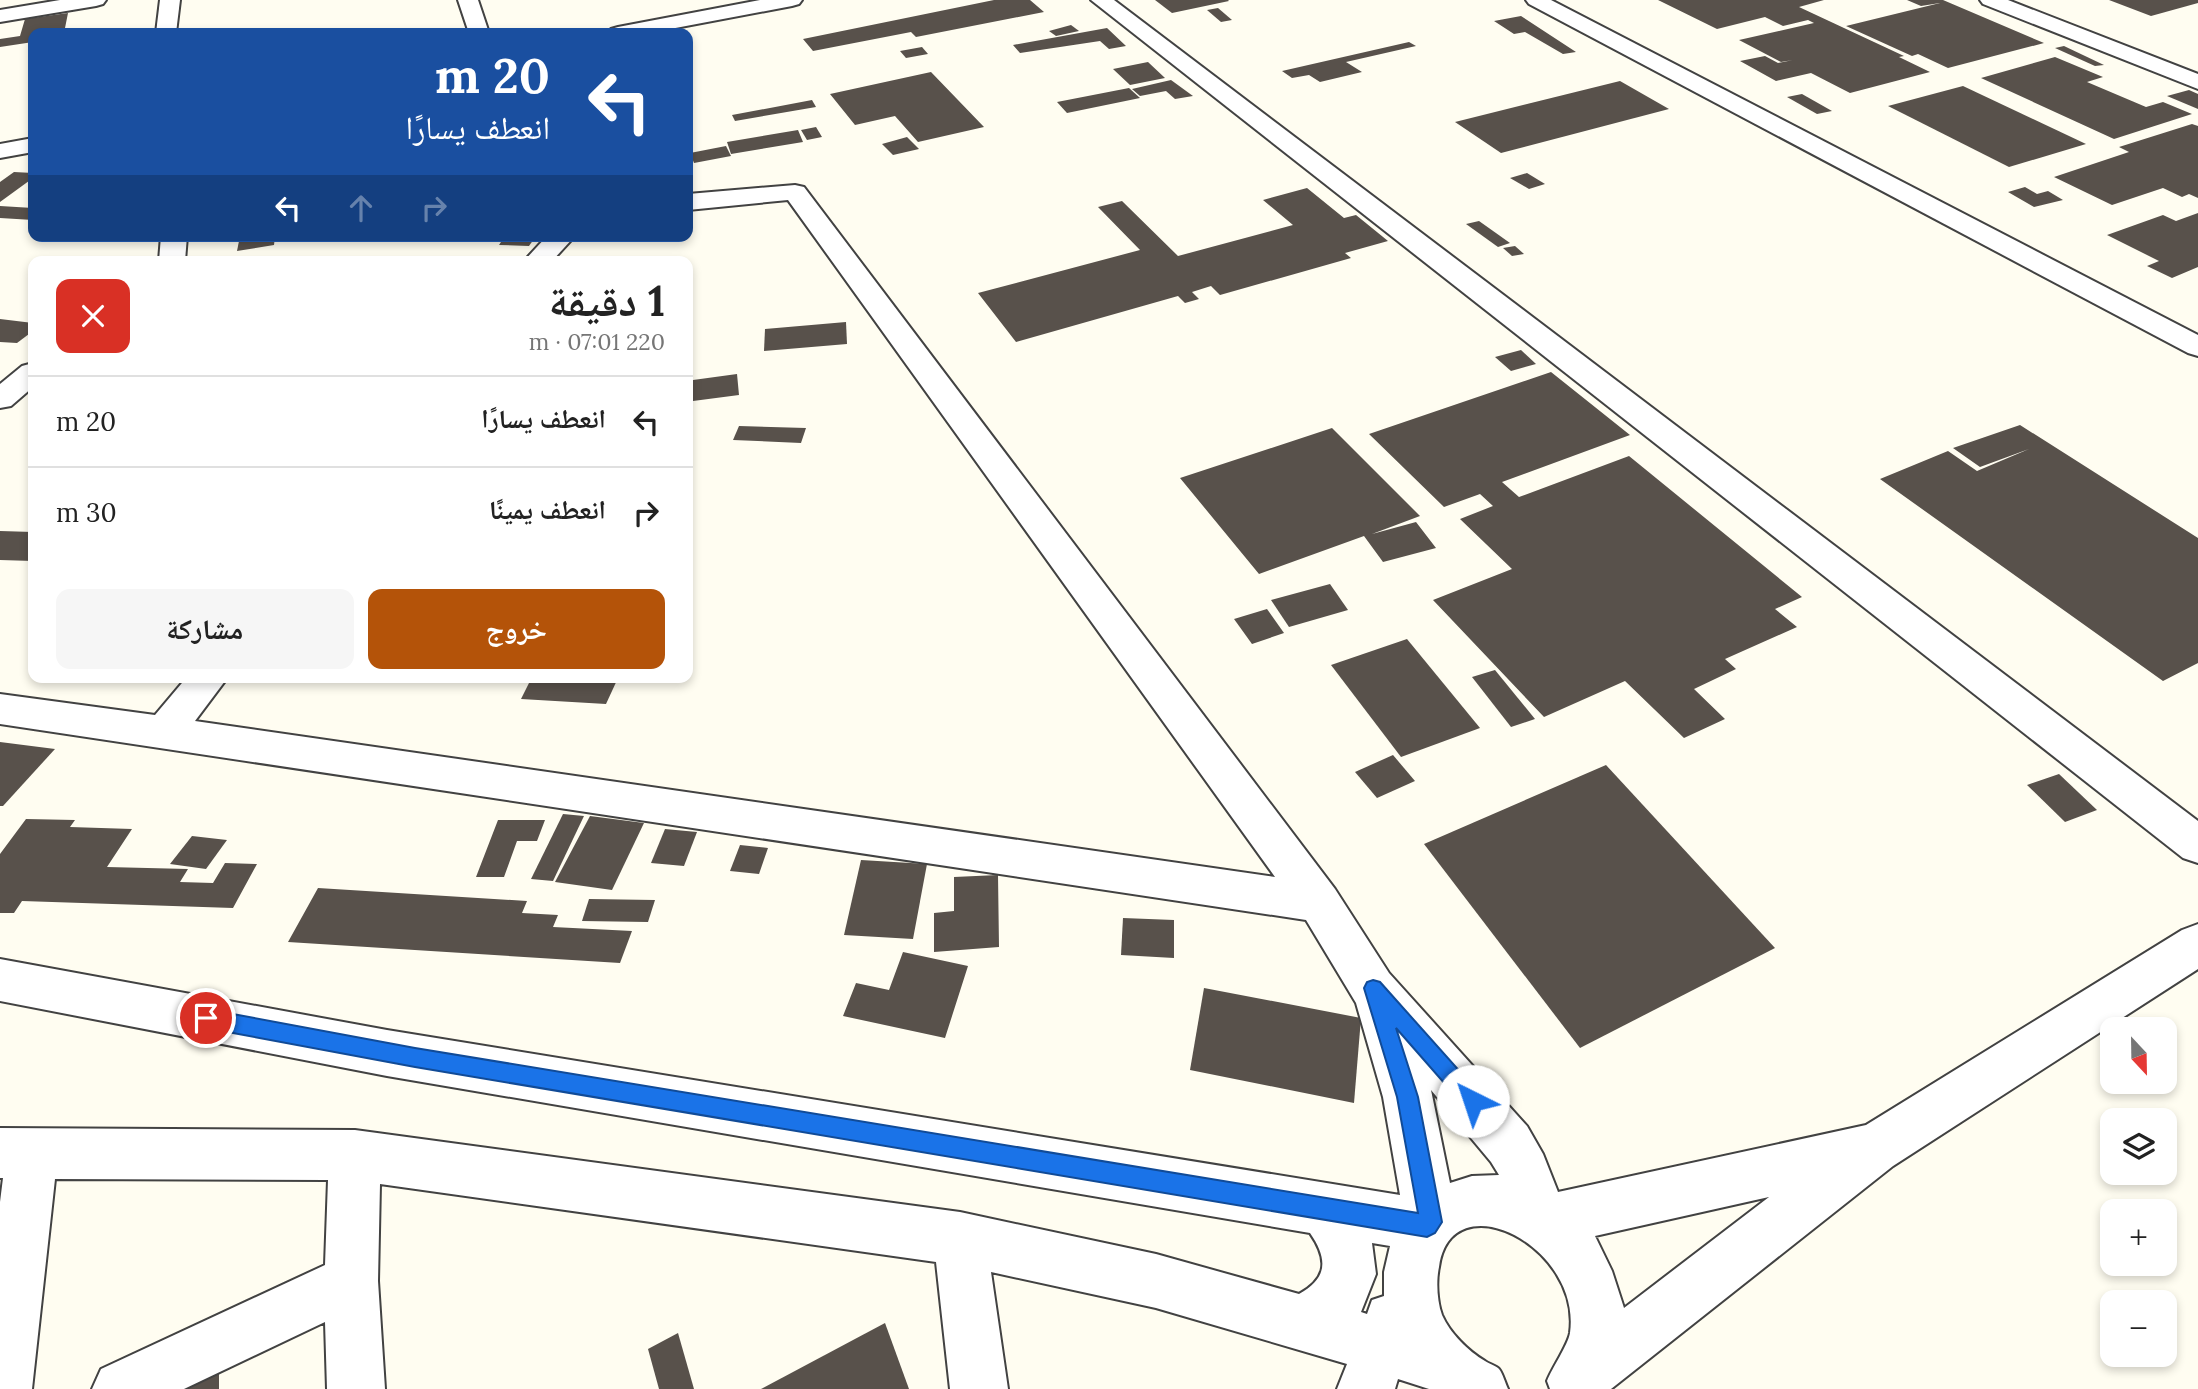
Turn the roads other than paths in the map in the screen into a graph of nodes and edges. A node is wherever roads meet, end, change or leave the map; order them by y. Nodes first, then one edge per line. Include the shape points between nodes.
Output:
1 (96, 0) edge
2 (170, 0) edge
3 (468, 0) edge
4 (792, 0) edge
5 (1101, 0) edge
6 (1536, 0) edge
7 (1990, 0) edge
8 (0, 16) edge
9 (167, 28) edge
10 (477, 28) edge
11 (644, 28) edge
12 (2198, 82) edge
13 (28, 146) edge
14 (0, 151) edge
15 (693, 202) edge
16 (556, 242) edge
17 (542, 256) edge
18 (2198, 347) edge
19 (28, 376) edge
20 (0, 399) edge
21 (204, 683) edge
22 (0, 709) edge
23 (164, 732) junction
24 (2198, 845) edge
25 (1319, 903) junction
26 (2198, 944) edge
27 (0, 979) edge
28 (1373, 988) junction
29 (1874, 1147) junction
30 (16, 1153) edge
31 (355, 1155) junction
32 (1325, 1209) junction
33 (1542, 1220) junction
34 (1429, 1224) junction
35 (960, 1239) junction
36 (351, 1281) junction
37 (1408, 1282) junction
38 (1302, 1321) junction
39 (1374, 1367) edge
40 (1460, 1376) edge
41 (1569, 1385) edge
42 (3, 1389) edge
43 (121, 1389) edge
44 (356, 1389) edge
45 (979, 1389) edge

1 - 8 street
2 - 9 street
3 - 10 street
4 - 11 street
5 - 24 street
6 - 18 street
7 - 12 street
13 - 14 street
15 - 25 street via 795,192
16 - 17 street
19 - 20 street
21 - 23 street
22 - 23 street
23 - 25 street
25 - 28 street
26 - 29 street
27 - 32 street via 387,1052
28 - 33 street via 1509,1144 1525,1172
28 - 34 street via 1408,1097
29 - 33 street
29 - 41 street
30 - 31 street
30 - 42 street
31 - 35 street
31 - 36 street
32 - 34 street
32 - 38 street via 1348,1244 1347,1285 1337,1303
33 - 34 street via 1512,1204 1481,1200 1454,1206
33 - 41 street via 1567,1243 1585,1269 1595,1299 1598,1330 1590,1358
34 - 37 street via 1417,1241
35 - 38 street via 1156,1281
35 - 45 street
36 - 43 street
36 - 44 street
37 - 39 street
37 - 40 street via 1425,1338
38 - 39 street
39 - 40 street

